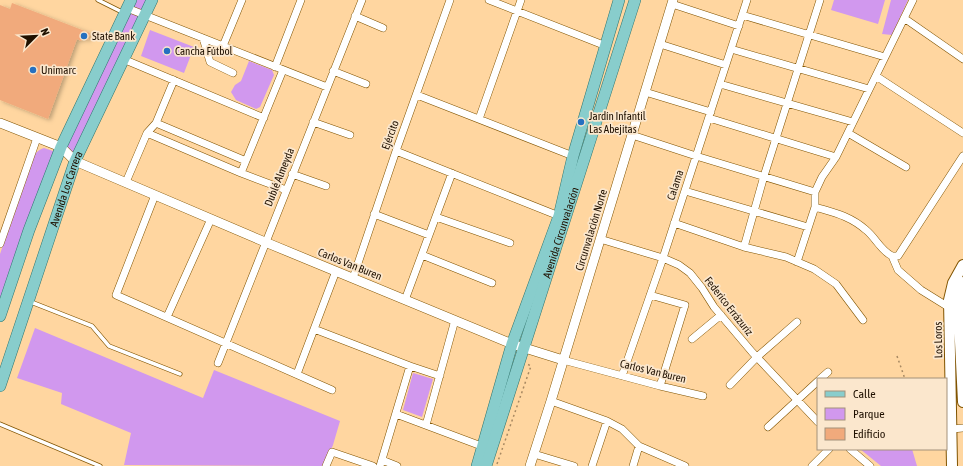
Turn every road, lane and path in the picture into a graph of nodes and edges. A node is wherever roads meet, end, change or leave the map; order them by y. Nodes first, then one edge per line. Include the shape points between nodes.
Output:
1 (98, 0) edge
2 (152, 0) edge
3 (242, 0) edge
4 (301, 0) edge
5 (362, 0) edge
6 (450, 0) edge
7 (489, 0) edge
8 (521, 0) edge
9 (620, 0) edge
10 (635, 0) edge
11 (747, 0) edge
12 (820, 0) edge
13 (913, 0) edge
14 (673, 2) edge
15 (127, 7) edge
16 (517, 11) junction
17 (145, 15) junction
18 (742, 15) junction
19 (355, 16) junction
20 (904, 18) junction
21 (739, 26) junction
22 (383, 28) dead end
23 (809, 36) junction
24 (203, 38) junction
25 (660, 44) junction
26 (223, 46) junction
27 (606, 46) junction
28 (731, 48) junction
29 (885, 57) junction
30 (123, 59) junction
31 (963, 59) edge
32 (726, 65) junction
33 (275, 67) junction
34 (798, 69) junction
35 (283, 70) junction
36 (333, 71) junction
37 (233, 73) dead end
38 (876, 76) junction
39 (174, 80) junction
40 (366, 84) dead end
41 (720, 84) junction
42 (327, 87) junction
43 (869, 90) junction
44 (645, 92) junction
45 (417, 95) junction
46 (787, 103) junction
47 (710, 115) junction
48 (264, 118) junction
49 (479, 119) junction
50 (313, 122) junction
51 (853, 122) junction
52 (0, 123) edge
53 (156, 123) junction
54 (147, 133) junction
55 (848, 133) junction
56 (963, 133) edge
57 (350, 135) dead end
58 (632, 135) junction
59 (36, 138) junction
60 (776, 138) junction
61 (61, 148) junction
62 (396, 151) junction
63 (573, 156) junction
64 (696, 156) junction
65 (963, 156) edge
66 (836, 157) junction
67 (76, 161) junction
68 (246, 161) junction
69 (906, 167) dead end
70 (241, 173) junction
71 (292, 174) junction
72 (452, 174) junction
73 (764, 176) junction
74 (126, 182) junction
75 (326, 186) dead end
76 (286, 190) junction
77 (685, 191) junction
78 (815, 192) junction
79 (155, 195) junction
80 (815, 207) junction
81 (754, 212) junction
82 (374, 214) junction
83 (559, 216) junction
84 (436, 217) junction
85 (211, 219) junction
86 (674, 224) junction
87 (3, 226) edge
88 (808, 227) junction
89 (429, 235) junction
90 (600, 239) junction
91 (265, 242) junction
92 (510, 243) dead end
93 (0, 244) edge
94 (744, 247) junction
95 (422, 255) junction
96 (892, 256) junction
97 (663, 258) junction
98 (797, 262) junction
99 (963, 265) edge
100 (336, 271) junction
101 (353, 278) junction
102 (963, 282) edge
103 (492, 283) dead end
104 (650, 295) junction
105 (405, 300) junction
106 (29, 302) junction
107 (950, 308) junction
108 (1, 312) edge
109 (721, 315) junction
110 (167, 317) junction
111 (455, 320) junction
112 (863, 320) dead end
113 (797, 322) dead end
114 (961, 328) edge
115 (314, 329) junction
116 (692, 339) dead end
117 (227, 343) junction
118 (512, 344) junction
119 (525, 347) junction
120 (896, 356) dead end
121 (757, 357) junction
122 (563, 360) junction
123 (218, 363) dead end
124 (410, 366) junction
125 (828, 372) dead end
126 (180, 374) dead end
127 (297, 374) junction
128 (440, 376) junction
129 (622, 376) junction
130 (821, 378) edge
131 (905, 378) edge
132 (817, 382) edge
133 (730, 385) dead end
134 (0, 386) edge
135 (660, 386) junction
136 (332, 390) dead end
137 (703, 396) dead end
138 (797, 400) junction
139 (552, 401) junction
140 (963, 402) edge
141 (396, 414) junction
142 (607, 421) junction
143 (817, 421) edge
144 (0, 424) edge
145 (426, 425) junction
146 (768, 427) dead end
147 (963, 428) edge
148 (952, 429) junction
149 (639, 446) junction
150 (484, 447) junction
151 (828, 450) edge
152 (851, 450) edge
153 (534, 454) junction
154 (381, 463) edge
155 (677, 465) edge
156 (100, 466) edge
157 (326, 466) edge
158 (373, 466) edge
159 (397, 466) edge
160 (477, 466) edge
161 (486, 466) edge
162 (530, 466) edge
163 (574, 466) edge
164 (592, 466) edge
165 (633, 466) edge
166 (685, 466) edge
167 (812, 466) edge
168 (870, 466) edge
169 (952, 466) edge

1 - 15 lane
2 - 17 main road, Avenida Los Carrera
3 - 26 street
4 - 33 street
5 - 19 street, Dublé Almeyda
6 - 45 street, Ejército
7 - 16 street
8 - 16 street
9 - 27 main road, Avenida Circunvalación
10 - 119 main road, Avenida Circunvalación
11 - 18 street, Calama
12 - 23 street
13 - 20 street
14 - 21 street
14 - 25 street, Circunvalación Norte
15 - 17 street
15 - 61 main road, Avenida Los Carrera
16 - 27 street
16 - 49 street
17 - 24 street
17 - 30 main road, Avenida Los Carrera
18 - 21 street, Calama
18 - 23 street
19 - 22 street
19 - 36 street, Dublé Almeyda
20 - 29 street
20 - 31 street
21 - 28 street, Calama
23 - 29 street
23 - 34 street
24 - 26 street
24 - 37 street via 210,62
25 - 32 street
25 - 44 street, Circunvalación Norte
26 - 33 street
27 - 63 main road, Avenida Circunvalación
28 - 32 street, Calama
28 - 34 street
29 - 38 street
30 - 39 street
30 - 67 main road, Avenida Los Carrera
32 - 41 street, Calama
33 - 35 street
34 - 43 street
34 - 46 street
35 - 42 street
35 - 48 street
36 - 40 street
36 - 42 street, Dublé Almeyda
38 - 43 street
38 - 56 street
39 - 48 street
39 - 53 street
41 - 46 street
41 - 47 street, Calama
42 - 50 street, Dublé Almeyda
43 - 51 street
44 - 47 street
44 - 58 street, Circunvalación Norte
45 - 49 street
45 - 62 street, Ejército
46 - 51 street
46 - 60 street
47 - 60 street
47 - 64 street, Calama
48 - 68 street
49 - 63 street
50 - 57 street
50 - 71 street, Dublé Almeyda
51 - 55 street
52 - 59 street, Carlos Van Buren
53 - 54 street
53 - 68 street
54 - 70 street
54 - 74 street
55 - 66 street
55 - 69 street
58 - 64 street
58 - 90 street, Circunvalación Norte
59 - 61 street, Carlos Van Buren
59 - 87 street
60 - 66 street
60 - 73 street
61 - 67 street, Carlos Van Buren
61 - 108 main road, Avenida Los Carrera
62 - 72 street
62 - 82 street, Ejército
63 - 83 main road, Avenida Circunvalación
64 - 73 street
64 - 77 street, Calama
65 - 96 street via 898,256
66 - 78 street via 822,176
67 - 74 street, Carlos Van Buren
67 - 106 main road, Avenida Los Carrera
68 - 70 street
70 - 76 street
71 - 75 street
71 - 76 street, Dublé Almeyda
72 - 83 street
72 - 84 street
73 - 78 street
73 - 81 street
74 - 79 street, Carlos Van Buren
76 - 91 street, Dublé Almeyda
77 - 81 street
77 - 86 street, Calama
78 - 80 street
79 - 85 street, Carlos Van Buren
79 - 110 street via 116,294
80 - 88 street
80 - 96 street via 849,218 868,231 885,253
81 - 88 street
81 - 94 street
82 - 89 street
82 - 101 street, Ejército
83 - 118 main road, Avenida Circunvalación
84 - 89 street
84 - 92 street
85 - 91 street, Carlos Van Buren
85 - 110 street
86 - 94 street
86 - 97 street, Calama
87 - 93 street
88 - 98 street
89 - 95 street
90 - 97 street, Federico Errázuriz
90 - 122 street, Circunvalación Norte
91 - 100 street, Carlos Van Buren
91 - 117 street, Dublé Almeyda
94 - 98 street
95 - 103 street
95 - 105 street
96 - 107 street via 898,270 921,290
97 - 104 street, Calama
97 - 109 street, Federico Errázuriz via 690,273
98 - 112 street via 814,269 836,284
99 - 107 main road, Los Loros via 953,283
100 - 101 street, Carlos Van Buren
100 - 115 street
101 - 105 street, Carlos Van Buren
102 - 114 main road, Los Loros via 958,301
104 - 129 street, Calama
104 - 135 street via 685,305
105 - 111 street, Carlos Van Buren
106 - 126 lane via 92,326 109,346
106 - 134 main road, Avenida Los Carrera
107 - 148 main road, Los Loros
109 - 116 street
109 - 121 street, Federico Errázuriz
110 - 117 street
111 - 118 street, Carlos Van Buren
111 - 128 street
113 - 121 street
114 - 140 main road, Los Loros
115 - 124 street
115 - 127 street
117 - 123 street, Dublé Almeyda
117 - 127 street
118 - 119 street, Carlos Van Buren
118 - 150 main road, Avenida Circunvalación
119 - 122 street, Carlos Van Buren
119 - 161 main road, Avenida Circunvalación
120 - 131 path
121 - 133 street
121 - 138 street, Federico Errázuriz
122 - 129 street, Carlos Van Buren
122 - 139 street, Circunvalación Norte
124 - 128 street
124 - 141 street
125 - 130 street
127 - 136 street
128 - 145 street
129 - 135 street, Carlos Van Buren
132 - 138 street
135 - 137 street, Carlos Van Buren
138 - 143 street, Federico Errázuriz
138 - 146 street
139 - 142 street
139 - 153 street, Circunvalación Norte
141 - 145 street
141 - 154 street
142 - 149 street via 622,430
142 - 164 street
144 - 156 lane
145 - 150 street
147 - 148 street
148 - 169 main road, Los Loros
149 - 155 street
149 - 165 street
150 - 160 main road, Avenida Circunvalación
151 - 167 street
152 - 168 street
153 - 162 street, Circunvalación Norte
153 - 163 street
154 - 159 street
155 - 166 street
157 - 158 street via 332,452

